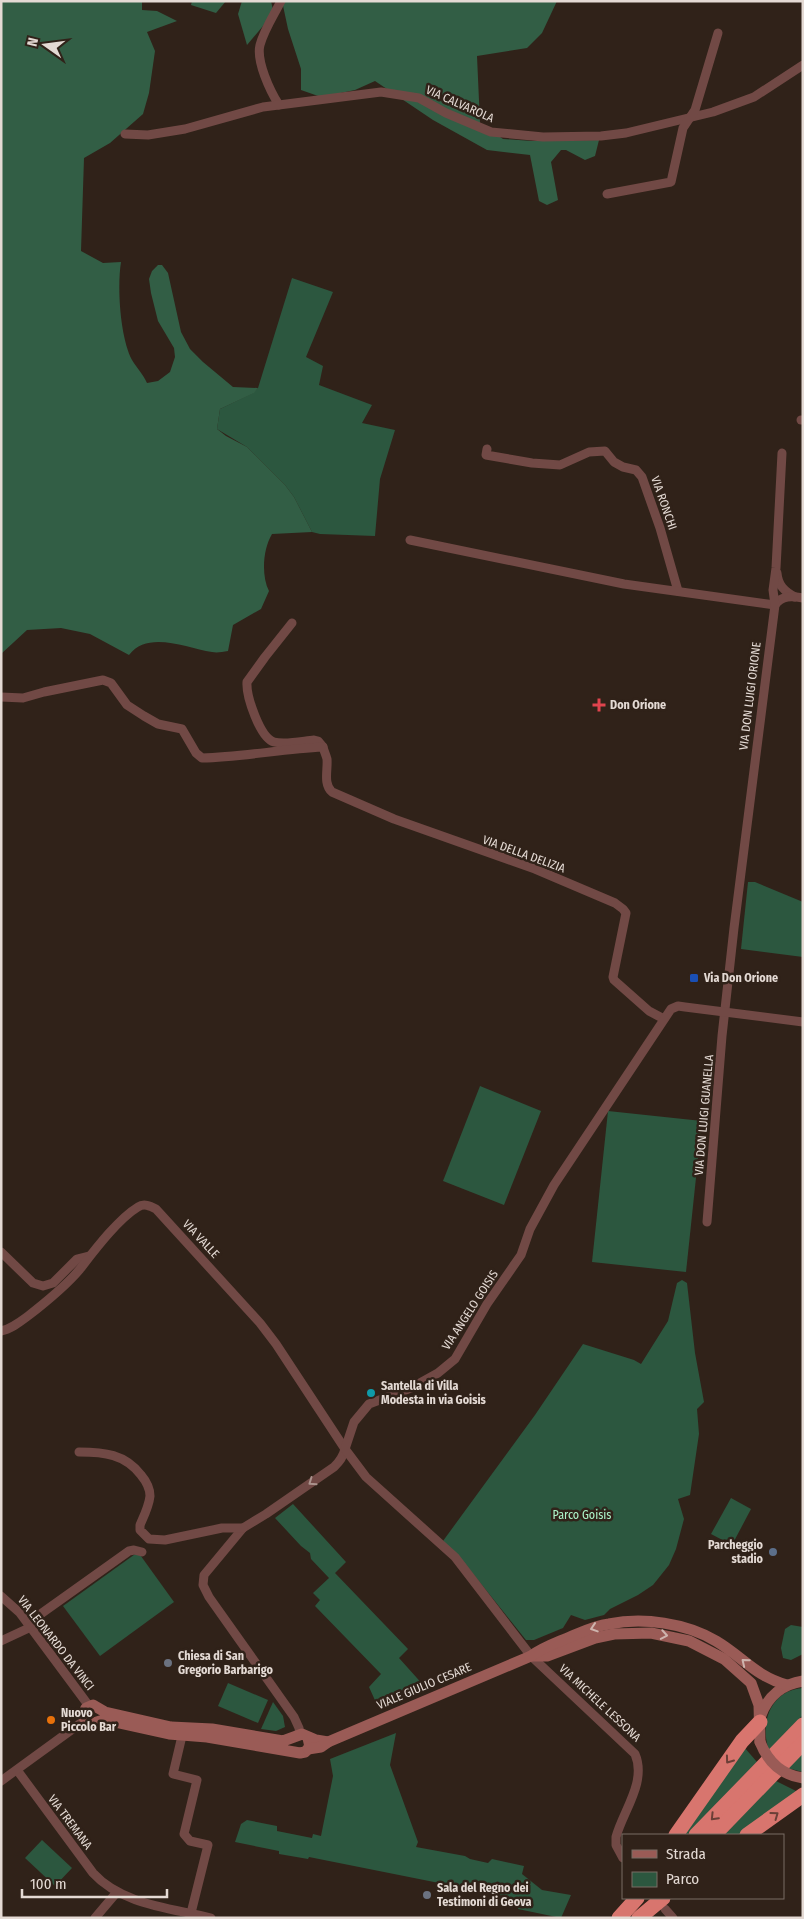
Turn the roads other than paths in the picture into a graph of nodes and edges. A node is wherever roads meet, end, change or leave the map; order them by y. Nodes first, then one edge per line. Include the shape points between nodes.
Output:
1 (280, 1) edge
2 (718, 33) dead end
3 (803, 65) edge
4 (278, 105) junction
5 (690, 117) junction
6 (125, 134) dead end
7 (607, 194) dead end
8 (487, 449) dead end
9 (782, 453) dead end
10 (410, 540) dead end
11 (776, 568) junction
12 (678, 591) junction
13 (799, 597) edge
14 (776, 605) junction
15 (292, 623) dead end
16 (1, 697) edge
17 (323, 747) junction
18 (725, 1012) junction
19 (664, 1019) junction
20 (803, 1022) edge
21 (707, 1222) dead end
22 (1, 1252) edge
23 (89, 1256) junction
24 (1, 1330) edge
25 (345, 1449) junction
26 (79, 1452) dead end
27 (243, 1528) junction
28 (142, 1552) dead end
29 (1, 1596) edge
30 (29, 1625) junction
31 (1, 1641) edge
32 (531, 1656) junction
33 (803, 1672) edge
34 (803, 1681) edge
35 (788, 1684) junction
36 (89, 1706) junction
37 (101, 1716) junction
38 (85, 1720) junction
39 (760, 1721) junction
40 (803, 1725) edge
41 (182, 1736) junction
42 (302, 1740) junction
43 (803, 1743) edge
44 (17, 1770) junction
45 (803, 1778) edge
46 (1, 1781) edge
47 (803, 1795) edge
48 (677, 1834) edge
49 (697, 1834) edge
50 (715, 1834) edge
51 (748, 1834) edge
52 (622, 1856) edge
53 (117, 1892) junction
54 (630, 1899) edge
55 (636, 1899) edge
56 (653, 1899) edge
57 (664, 1903) edge
58 (191, 1915) edge
59 (95, 1918) edge
60 (211, 1918) edge
61 (618, 1918) edge
62 (635, 1918) edge
63 (639, 1918) edge
64 (673, 1918) edge

1 - 4 street via 259,52
2 - 5 street via 695,110
3 - 5 street, VIA CALVAROLA via 754,97
4 - 5 street, VIA CALVAROLA via 380,92 419,98 491,132 543,137 626,133
4 - 6 street, VIA CALVAROLA via 185,129 148,135
5 - 7 street via 683,128 671,182
8 - 12 street, VIA RONCHI via 486,455 560,465 589,452 605,451 614,462 636,470 642,477 660,528
9 - 11 street, VIA DON LUIGI ORIONE
10 - 12 street via 624,584
11 - 13 street via 782,588
11 - 14 street, VIA DON LUIGI ORIONE via 772,590
12 - 14 street
13 - 14 street via 783,598
14 - 18 street, VIA DON LUIGI ORIONE
15 - 17 street via 248,682 250,698 262,731 269,740 277,743 314,740
16 - 17 street via 23,698 103,680 111,683 127,705 144,716 158,724 182,729 202,758
17 - 19 street, VIA DELLA DELIZIA via 326,783 332,792 394,819 535,870 623,909 626,913 614,980 649,1011
18 - 19 street, VIA ANGELO GOISIS via 678,1006 671,1009
18 - 20 street, VIA ANGELO GOISIS
18 - 21 street, VIA DON LUIGI GUANELLA
19 - 25 street, VIA ANGELO GOISIS via 554,1185 530,1229 521,1255 455,1359 411,1388 368,1404 354,1422
22 - 23 street, VIA VALLE via 33,1282 43,1286 53,1282 77,1259
23 - 24 street via 50,1299 11,1328
23 - 25 street, VIA VALLE via 138,1207 156,1209 265,1330
25 -> 27 street, VIA ANGELO GOISIS via 334,1467
25 - 32 street via 366,1477 455,1558
26 - 27 street via 99,1452 121,1458 142,1475 150,1496 140,1530 148,1539 165,1540 222,1528
27 - 42 street via 204,1575 203,1585 294,1717
28 - 30 street via 129,1551
29 - 30 street, VIA LEONARDO DA VINCI
30 - 31 street
30 - 36 street, VIA LEONARDO DA VINCI
35 -> 32 street, VIALE GIULIO CESARE via 770,1680 717,1641 665,1624 626,1622 599,1626 542,1648
32 -> 39 street, VIALE GIULIO CESARE via 547,1656 614,1634 651,1633 681,1638 724,1659 751,1683 759,1705
32 - 42 street, VIALE GIULIO CESARE via 321,1747
32 - 52 street, VIA MICHELE LESSONA via 635,1754 639,1764 638,1778 616,1837
33 - 35 street
34 - 35 street, VIALE GIULIO CESARE
35 - 39 street, VIALE GIULIO CESARE via 770,1699
36 - 37 street, VIALE GIULIO CESARE via 96,1706
36 - 38 street via 84,1713
37 - 38 street, VIALE GIULIO CESARE via 94,1724
37 - 41 street, VIALE GIULIO CESARE
37 - 42 street, VIALE GIULIO CESARE via 283,1741
38 - 44 street
39 - 45 street, VIALE GIULIO CESARE, bridge via 760,1742 768,1757 787,1774
39 -> 48 highway
40 -> 49 highway
41 - 42 street, VIALE GIULIO CESARE via 207,1737 302,1753
41 - 58 street via 174,1774 196,1780 184,1834 190,1841 208,1845
43 - 50 highway
44 - 46 street
44 - 53 street, VIA TREMANA via 93,1873
51 -> 47 highway
53 - 58 street, VIA TREMANA
53 - 59 street
54 - 61 highway
55 - 61 highway
56 - 62 highway
57 - 63 highway
57 - 64 street
58 - 60 street, VIA TREMANA

